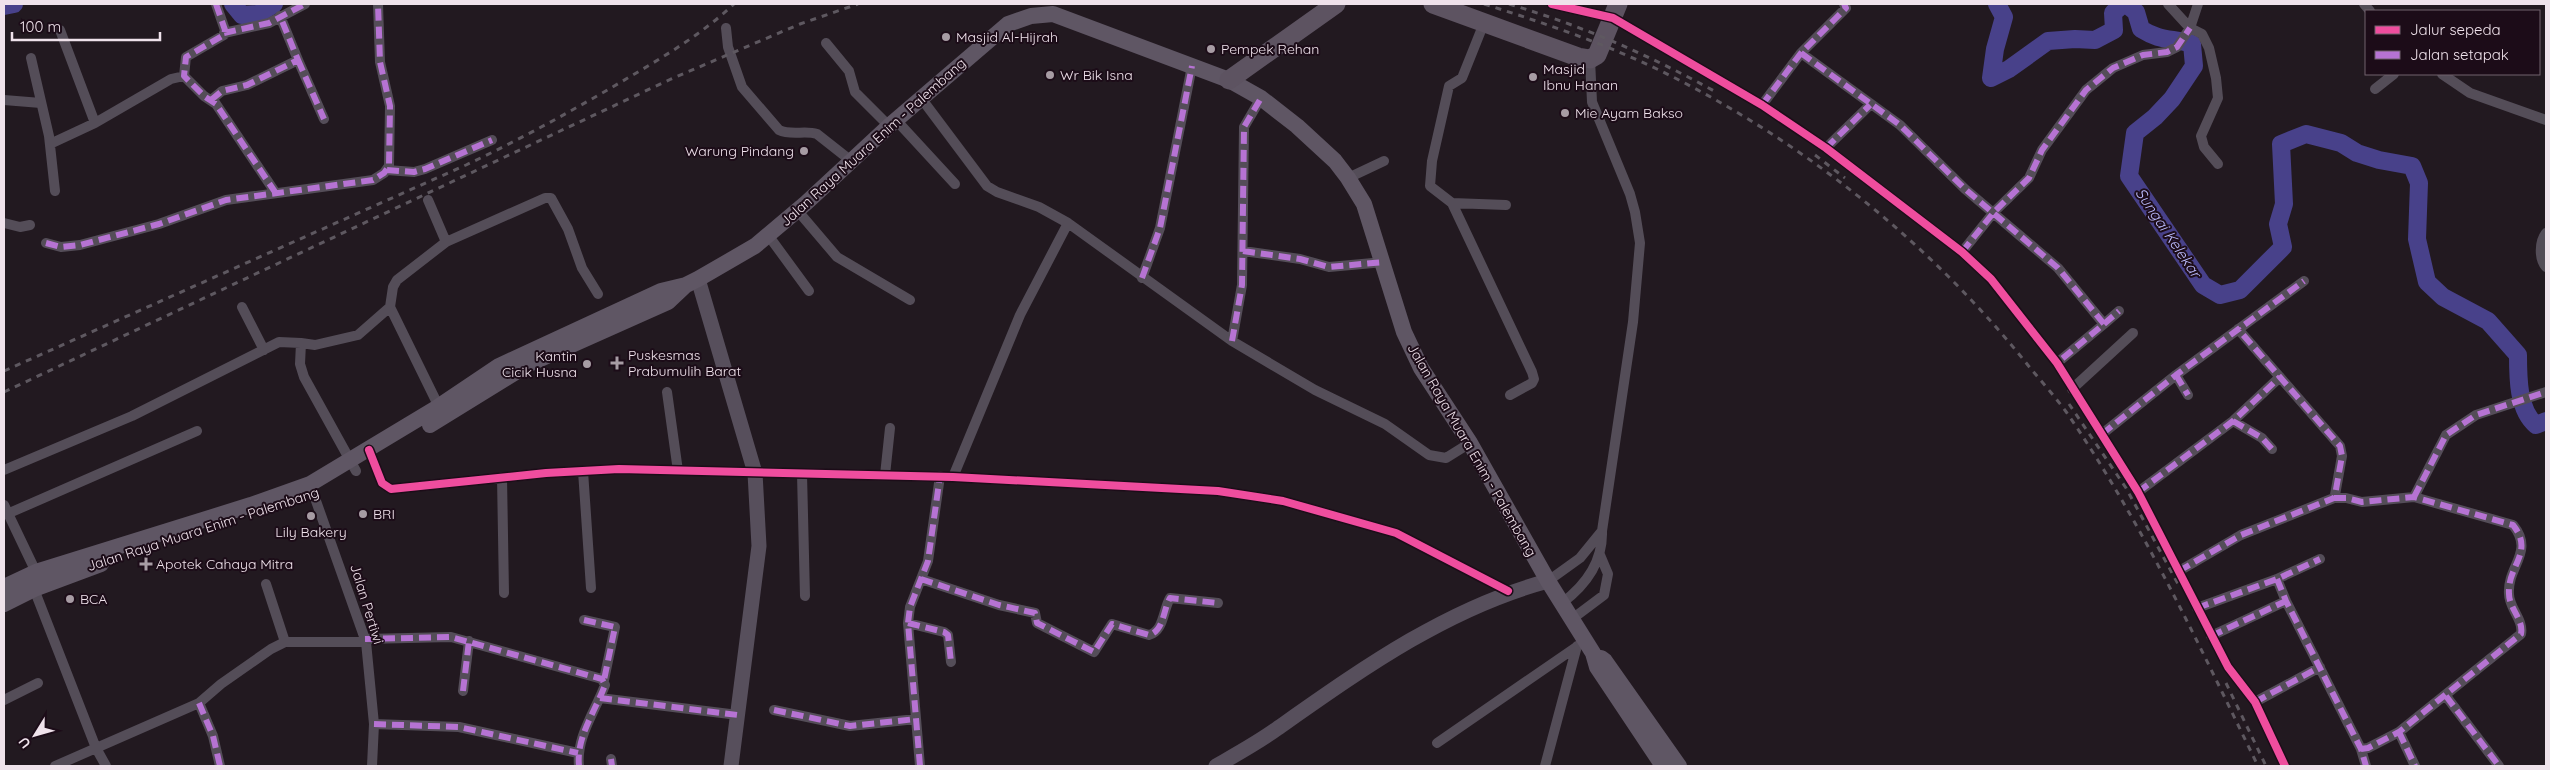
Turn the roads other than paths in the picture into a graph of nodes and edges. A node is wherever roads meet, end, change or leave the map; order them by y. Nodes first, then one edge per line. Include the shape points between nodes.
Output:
1 (216, 4) edge
2 (305, 4) edge
3 (378, 4) edge
4 (1336, 4) edge
5 (1433, 4) edge
6 (1552, 4) edge
7 (1844, 4) edge
8 (2168, 4) edge
9 (2198, 4) edge
10 (1615, 11) edge
11 (280, 16) junction
12 (1484, 23) junction
13 (726, 28) dead end
14 (60, 30) dead end
15 (2188, 32) junction
16 (224, 33) junction
17 (826, 43) dead end
18 (1801, 53) junction
19 (31, 58) dead end
20 (1590, 59) junction
21 (298, 60) junction
22 (1192, 66) junction
23 (2393, 75) edge
24 (2444, 75) edge
25 (184, 76) junction
26 (1229, 80) junction
27 (2375, 89) dead end
28 (921, 98) junction
29 (1261, 98) junction
30 (4, 100) edge
31 (211, 100) junction
32 (41, 103) junction
33 (1762, 105) junction
34 (1870, 105) junction
35 (324, 119) dead end
36 (2546, 120) edge
37 (95, 123) junction
38 (892, 123) junction
39 (492, 140) dead end
40 (50, 144) junction
41 (1826, 148) junction
42 (850, 160) junction
43 (1384, 160) dead end
44 (2218, 164) dead end
45 (387, 170) junction
46 (1348, 178) junction
47 (955, 184) dead end
48 (55, 191) dead end
49 (275, 192) junction
50 (428, 200) dead end
51 (1452, 203) junction
52 (1506, 204) dead end
53 (797, 210) junction
54 (1994, 212) junction
55 (1068, 222) junction
56 (4, 223) edge
57 (30, 225) dead end
58 (2546, 233) edge
59 (768, 235) junction
60 (446, 242) junction
61 (46, 243) dead end
62 (1243, 251) junction
63 (1962, 252) junction
64 (1384, 262) junction
65 (2546, 267) edge
66 (1142, 278) junction
67 (2304, 281) dead end
68 (692, 282) junction
69 (809, 291) dead end
70 (598, 294) dead end
71 (910, 300) dead end
72 (242, 307) dead end
73 (390, 307) junction
74 (2119, 311) dead end
75 (2104, 324) junction
76 (2238, 329) junction
77 (2133, 333) dead end
78 (1232, 341) junction
79 (301, 343) junction
80 (264, 350) junction
81 (2057, 363) junction
82 (2176, 375) junction
83 (2280, 377) junction
84 (2072, 389) junction
85 (666, 392) dead end
86 (2544, 394) edge
87 (1510, 395) dead end
88 (2188, 395) dead end
89 (442, 412) junction
90 (2233, 421) junction
91 (890, 428) dead end
92 (197, 431) dead end
93 (2102, 434) junction
94 (1470, 443) junction
95 (2272, 449) dead end
96 (371, 455) junction
97 (353, 466) junction
98 (4, 470) edge
99 (583, 471) junction
100 (678, 471) junction
101 (755, 473) junction
102 (802, 474) junction
103 (885, 475) junction
104 (940, 476) junction
105 (502, 477) junction
106 (953, 477) junction
107 (312, 490) junction
108 (2138, 492) junction
109 (2414, 497) junction
110 (2334, 498) junction
111 (5, 510) edge
112 (1602, 531) junction
113 (1600, 555) junction
114 (2320, 559) dead end
115 (2179, 571) junction
116 (36, 572) junction
117 (921, 579) junction
118 (2277, 579) junction
119 (1548, 580) junction
120 (266, 584) dead end
121 (4, 587) edge
122 (34, 588) junction
123 (590, 588) dead end
124 (1508, 591) junction
125 (504, 593) dead end
126 (805, 596) dead end
127 (2286, 601) junction
128 (1218, 603) dead end
129 (1562, 603) junction
130 (4, 604) edge
131 (2197, 608) junction
132 (1572, 619) junction
133 (584, 620) dead end
134 (908, 623) junction
135 (2210, 636) junction
136 (366, 640) junction
137 (469, 641) junction
138 (285, 642) junction
139 (1585, 647) junction
140 (951, 662) dead end
141 (2320, 667) junction
142 (604, 680) junction
143 (38, 683) dead end
144 (463, 691) dead end
145 (2446, 696) junction
146 (600, 698) junction
147 (4, 700) edge
148 (2255, 702) junction
149 (198, 703) junction
150 (774, 710) dead end
151 (738, 714) junction
152 (916, 719) junction
153 (374, 724) junction
154 (2399, 732) junction
155 (1437, 743) dead end
156 (96, 748) junction
157 (2361, 749) junction
158 (578, 753) junction
159 (55, 766) edge
160 (106, 766) edge
161 (220, 766) edge
162 (372, 766) edge
163 (579, 766) edge
164 (731, 766) edge
165 (920, 766) edge
166 (1216, 766) edge
167 (1545, 766) edge
168 (1663, 766) edge
169 (1679, 766) edge
170 (2285, 766) edge
171 (2366, 766) edge
172 (2415, 766) edge
173 (2499, 766) edge

1 - 16 street
2 - 11 street
3 - 45 street via 380,62 390,106
4 - 26 highway
5 - 12 highway
6 - 10 street
7 - 18 street via 1846,8
8 - 15 street
9 - 15 street
10 - 20 highway via 1597,55
10 - 33 street
11 - 16 street via 269,23
11 - 21 street
12 - 20 highway
12 - 51 street via 1462,78 1449,86 1432,161 1430,186
13 - 42 street via 728,47 742,87 779,130 817,134
14 - 37 street
15 - 44 street via 2202,34 2209,48 2218,86 2215,108 2201,136 2204,147
15 - 54 street via 2177,47 2167,52 2143,54 2120,65 2086,90 2042,150 2029,178
16 - 25 street via 220,39 186,57
17 - 38 street via 848,71 855,92
18 - 33 street
18 - 34 street
19 - 32 street
20 - 112 street via 1592,102 1630,194 1640,243 1633,322
21 - 31 street via 247,85 222,91
21 - 35 street
22 - 26 main road, Jalan Raya Muara Enim - Palembang
22 - 28 main road, Jalan Raya Muara Enim - Palembang via 1052,14 1041,13 1008,24
22 - 66 street via 1160,228
23 - 27 street
24 - 36 street via 2470,92
25 - 31 street
25 - 37 street via 171,79
26 - 29 main road, Jalan Raya Muara Enim - Palembang
28 - 38 main road, Jalan Raya Muara Enim - Palembang
28 - 55 street via 987,186
29 - 46 main road, Jalan Raya Muara Enim - Palembang via 1297,126
29 - 62 street via 1244,127
30 - 32 street
31 - 49 street
32 - 40 street
33 - 41 street
34 - 41 street
34 - 54 street via 1900,125 1965,189
37 - 40 street
38 - 42 main road, Jalan Raya Muara Enim - Palembang
38 - 47 street
39 - 45 street via 425,169 414,172
40 - 48 street
41 - 63 street
42 - 53 main road, Jalan Raya Muara Enim - Palembang
43 - 46 street
45 - 49 street via 373,180
46 - 64 main road, Jalan Raya Muara Enim - Palembang via 1364,204
49 - 61 street via 226,200 159,224 80,245 62,247
50 - 60 street
51 - 52 street
51 - 87 street via 1534,379
53 - 59 main road, Jalan Raya Muara Enim - Palembang
53 - 71 street via 838,257
54 - 63 street
54 - 75 street via 2058,268
55 - 66 street
55 - 106 street via 1020,315
56 - 57 street via 20,227
58 - 65 street via 2541,254
59 - 68 main road, Jalan Raya Muara Enim - Palembang
59 - 69 street
60 - 70 street via 551,198 568,229 582,268
60 - 73 street via 397,280
62 - 64 street via 1300,259 1329,267
62 - 78 street via 1242,285
63 - 81 street via 1991,279
64 - 94 main road, Jalan Raya Muara Enim - Palembang via 1404,332 1421,368
66 - 78 street
67 - 76 street
68 - 89 main road, Jalan Raya Muara Enim - Palembang via 661,291 526,351 498,366
68 - 101 street
72 - 80 street
73 - 79 street via 358,335 315,344
73 - 89 street
74 - 75 street
75 - 81 street
76 - 82 street
76 - 83 street
77 - 84 street
78 - 94 street via 1315,390 1385,424 1429,455 1446,458
79 - 80 street via 279,342
79 - 97 street via 300,364 304,377
80 - 98 street via 132,416
81 - 84 street
82 - 88 street
82 - 93 street
83 - 90 street
83 - 110 street via 2342,450
84 - 93 street
85 - 100 street
86 - 109 street via 2476,415 2446,435
89 - 96 main road, Jalan Raya Muara Enim - Palembang
90 - 95 street via 2262,438
90 - 108 street
91 - 103 street
92 - 111 street
93 - 108 street
94 - 119 main road, Jalan Raya Muara Enim - Palembang
96 - 97 main road, Jalan Raya Muara Enim - Palembang
96 - 105 street via 382,483 391,488
97 - 107 main road, Jalan Raya Muara Enim - Palembang
99 - 100 street
99 - 105 street
99 - 123 street
100 - 101 street
101 - 102 street
101 - 151 street via 759,546
102 - 103 street
102 - 126 street
103 - 104 street
104 - 106 street
104 - 117 street via 928,561
105 - 125 street
106 - 124 street via 1218,490 1283,502 1396,533
107 - 116 main road, Jalan Raya Muara Enim - Palembang
107 - 122 main road, Jalan Raya Muara Enim - Palembang
107 - 136 street, Jalan Pertiwi
108 - 115 street
109 - 110 street via 2357,502
109 - 145 street via 2513,525 2522,539 2509,594 2521,624 2521,634
110 - 115 street via 2241,535
111 - 116 street
112 - 113 street
112 - 119 street via 1580,558
113 - 129 street via 1585,582
113 - 132 street via 1608,574 1604,595
114 - 118 street
115 - 131 street
116 - 121 main road, Jalan Raya Muara Enim - Palembang
117 - 128 street via 1035,613 1037,623 1094,652 1112,624 1149,635 1155,633 1170,598
117 - 134 street via 910,607
118 - 127 street
118 - 131 street
119 - 124 street
119 - 129 main road, Jalan Raya Muara Enim - Palembang
120 - 138 street
122 - 130 main road, Jalan Raya Muara Enim - Palembang
122 - 156 street
124 - 166 street via 1413,637 1279,728
127 - 135 street
127 - 141 street
129 - 132 main road, Jalan Raya Muara Enim - Palembang
131 - 135 street
132 - 139 main road, Jalan Raya Muara Enim - Palembang
133 - 142 street via 616,627
134 - 140 street via 948,635
134 - 152 street
135 - 148 street via 2228,667
136 - 137 street via 451,637
136 - 138 street
136 - 153 street, Jalan Pertiwi
137 - 142 street
137 - 144 street
138 - 149 street
139 - 155 street
139 - 167 street
139 - 168 main road, Jalan Raya Muara Enim - Palembang
139 - 169 main road, Jalan Raya Muara Enim - Palembang via 1605,661
141 - 148 street
141 - 157 street
142 - 146 street
143 - 147 street
145 - 154 street
145 - 173 street
146 - 151 street
146 - 158 street
148 - 170 street
149 - 156 street
149 - 161 street via 213,736
150 - 152 street via 844,726
151 - 164 street
152 - 165 street
153 - 158 street via 459,727
153 - 162 street, Jalan Pertiwi
154 - 157 street
154 - 172 street
156 - 159 street
156 - 160 street
157 - 171 street
158 - 163 street

